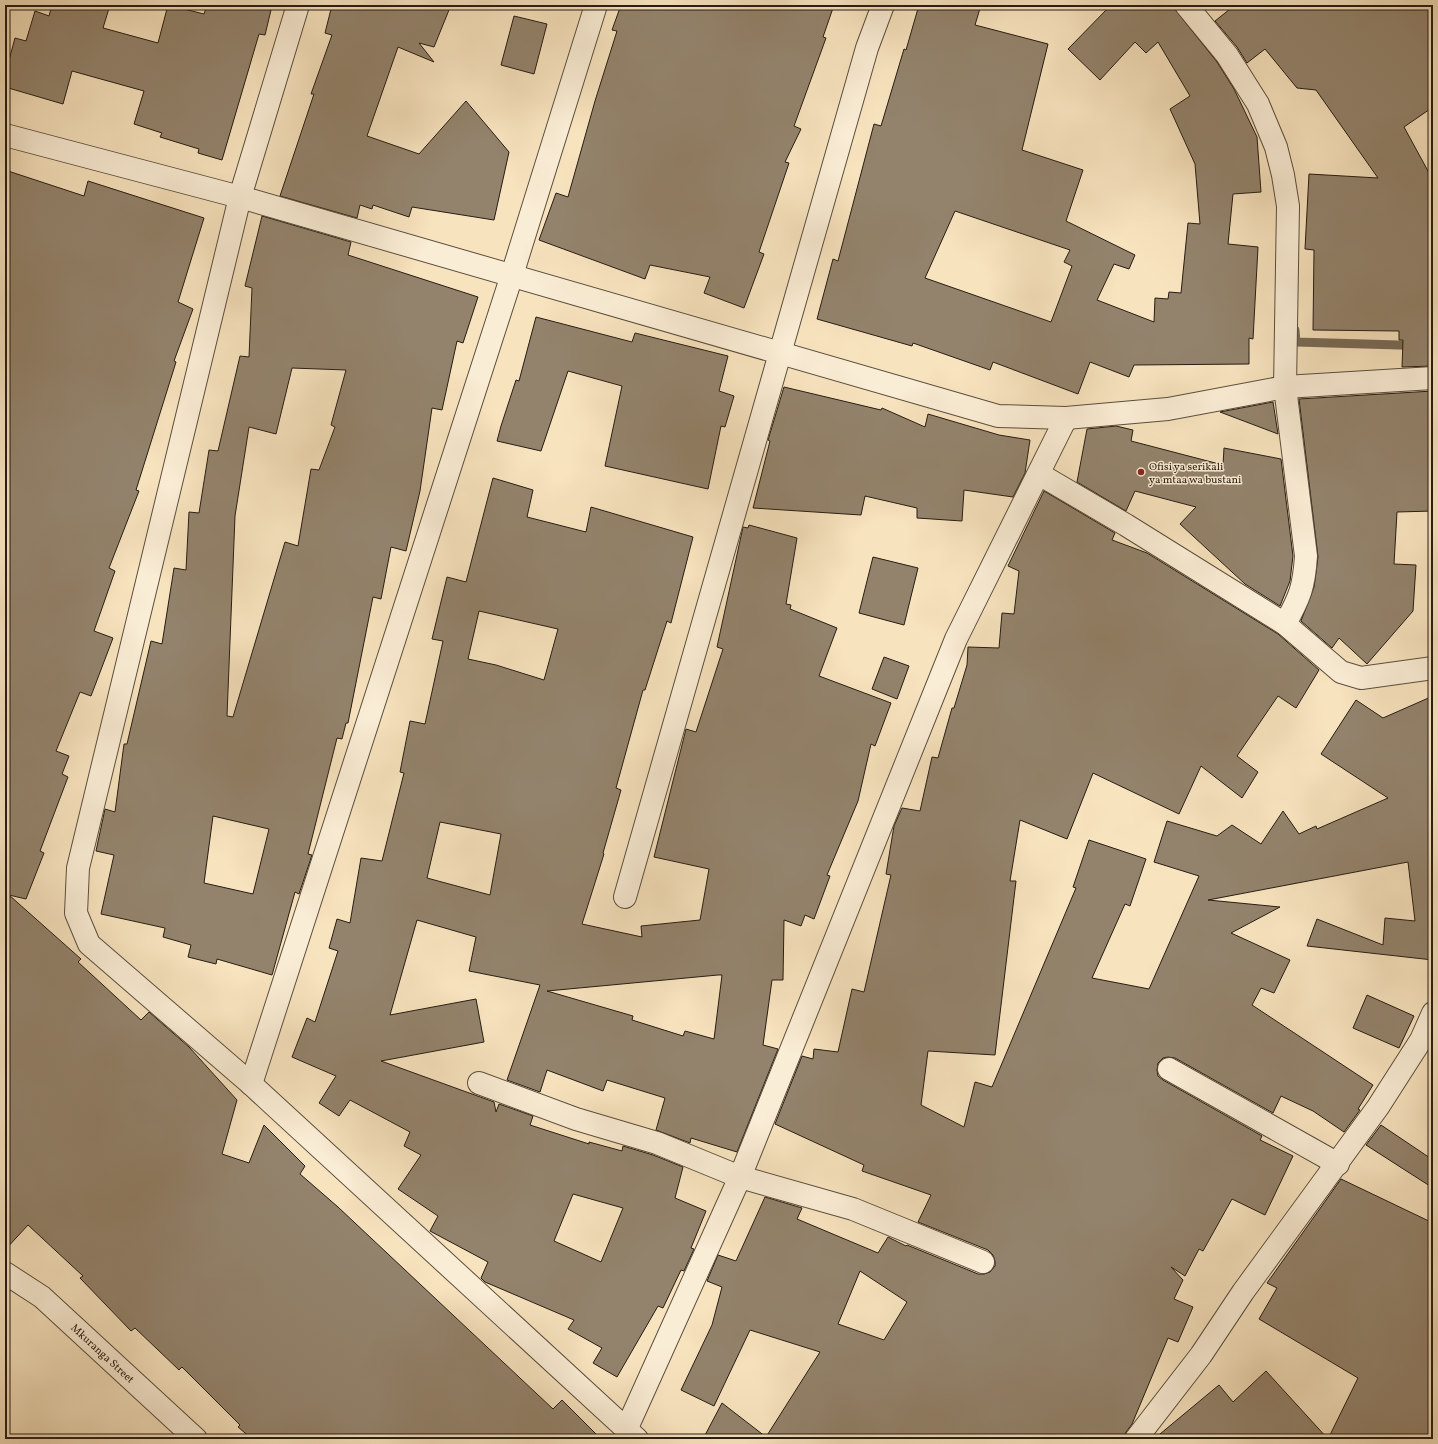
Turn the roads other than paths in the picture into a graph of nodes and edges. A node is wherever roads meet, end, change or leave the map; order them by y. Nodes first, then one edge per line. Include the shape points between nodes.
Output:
1 (298, 5) edge
2 (596, 5) edge
3 (883, 5) edge
4 (1186, 5) edge
5 (5, 135) edge
6 (240, 197) junction
7 (512, 275) junction
8 (780, 352) junction
9 (1433, 378) edge
10 (1285, 387) junction
11 (1066, 418) junction
12 (1039, 474) junction
13 (1286, 624) junction
14 (1433, 668) edge
15 (625, 897) dead end
16 (1433, 1013) edge
17 (1169, 1069) dead end
18 (479, 1083) dead end
19 (251, 1084) junction
20 (1338, 1164) junction
21 (740, 1177) junction
22 (983, 1262) dead end
23 (5, 1273) edge
24 (632, 1434) edge
25 (196, 1439) edge
26 (1136, 1439) edge

1 - 6 street
2 - 7 street
3 - 8 street via 867,48
4 - 10 street via 1227,55 1258,104 1276,147 1288,206
5 - 6 street
6 - 7 street
6 - 19 street via 78,868 76,913 89,944
7 - 8 street
7 - 19 street
8 - 11 street via 998,416
8 - 15 street
9 - 10 street
10 - 11 street via 1168,409
10 - 13 street via 1306,556 1300,598
11 - 12 street
12 - 13 street
12 - 21 street via 956,639
13 - 14 street via 1341,672 1361,678
16 - 20 street via 1421,1040
17 - 20 street
18 - 21 street via 576,1119 656,1143
19 - 24 street
20 - 26 street via 1243,1292 1201,1355
21 - 22 street via 853,1209
21 - 24 street
23 - 25 street, Mkuranga Street via 42,1297

